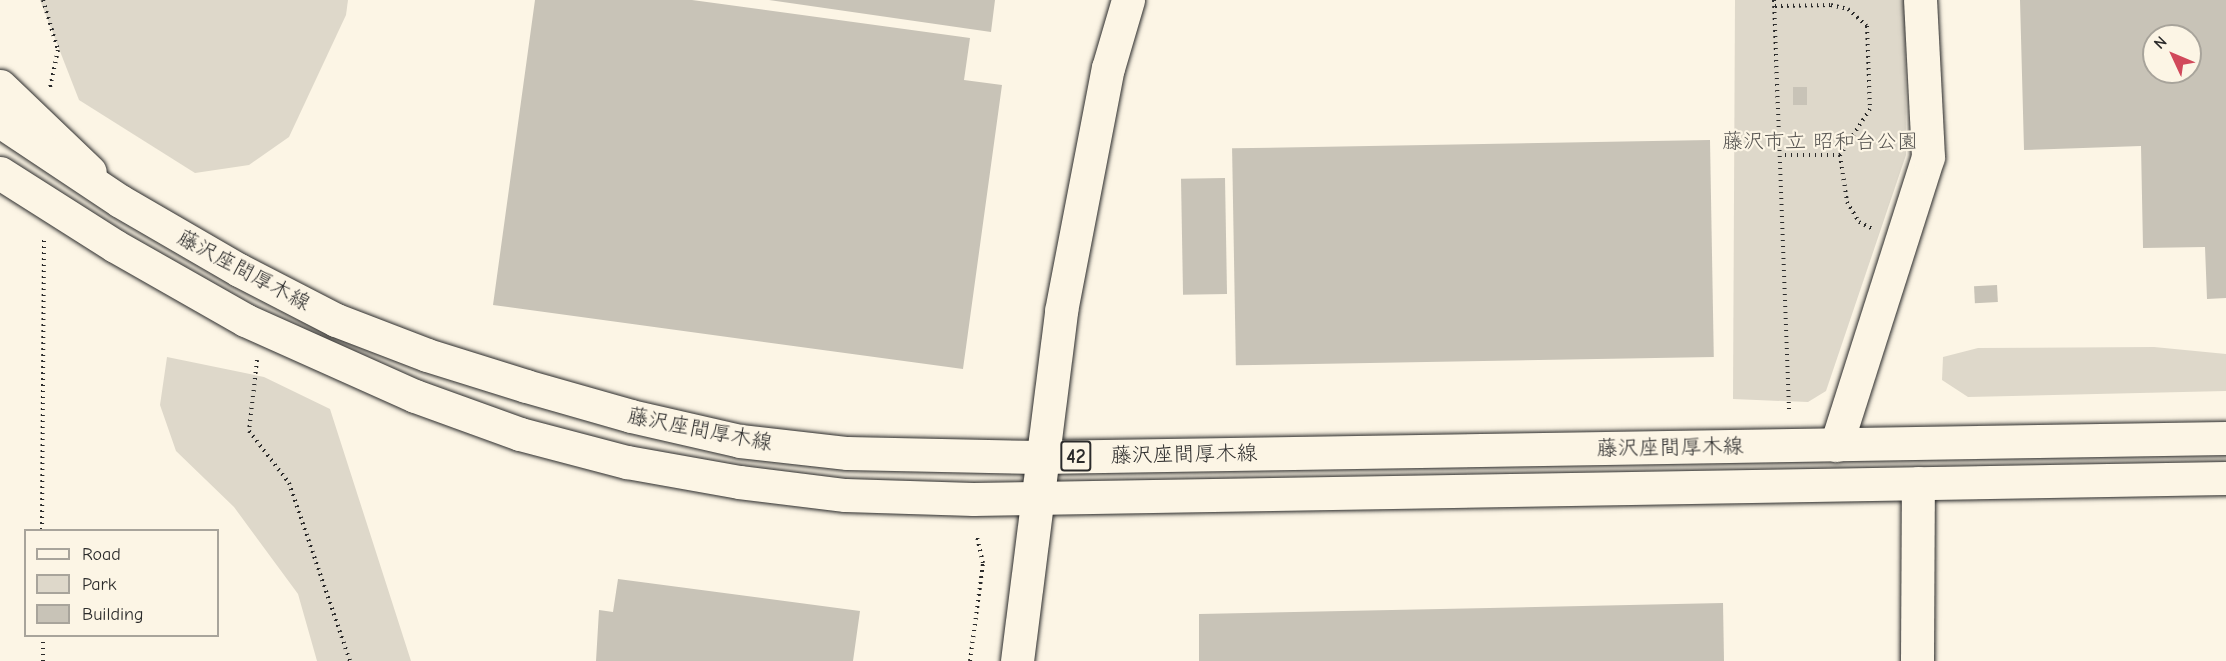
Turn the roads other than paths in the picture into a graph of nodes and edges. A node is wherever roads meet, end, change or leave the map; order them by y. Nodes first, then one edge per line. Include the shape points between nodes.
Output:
1 (1128, 0) edge
2 (1920, 0) edge
3 (0, 86) edge
4 (0, 121) edge
5 (1, 174) edge
6 (120, 201) junction
7 (2226, 438) edge
8 (1836, 445) junction
9 (1040, 457) junction
10 (2226, 478) edge
11 (1918, 483) junction
12 (1036, 496) junction
13 (1017, 661) edge
14 (1917, 661) edge

1 - 9 main road via 1108,68 1085,175
2 - 8 main road via 1928,157
3 - 6 main road
4 - 6 main road, 藤沢座間厚木線 / 42
5 - 12 main road, 藤沢座間厚木線 / 42 via 245,320 415,396 520,434 627,462 739,482 845,495
6 - 9 main road, 藤沢座間厚木線 / 42 via 239,270 336,320 428,355 631,416 740,441 847,453
7 - 8 main road, 藤沢座間厚木線 / 42
8 - 9 main road, 藤沢座間厚木線 / 42
9 - 12 main road
10 - 11 main road, 藤沢座間厚木線 / 42
11 - 12 main road, 藤沢座間厚木線 / 42
11 - 14 main road
12 - 13 main road

